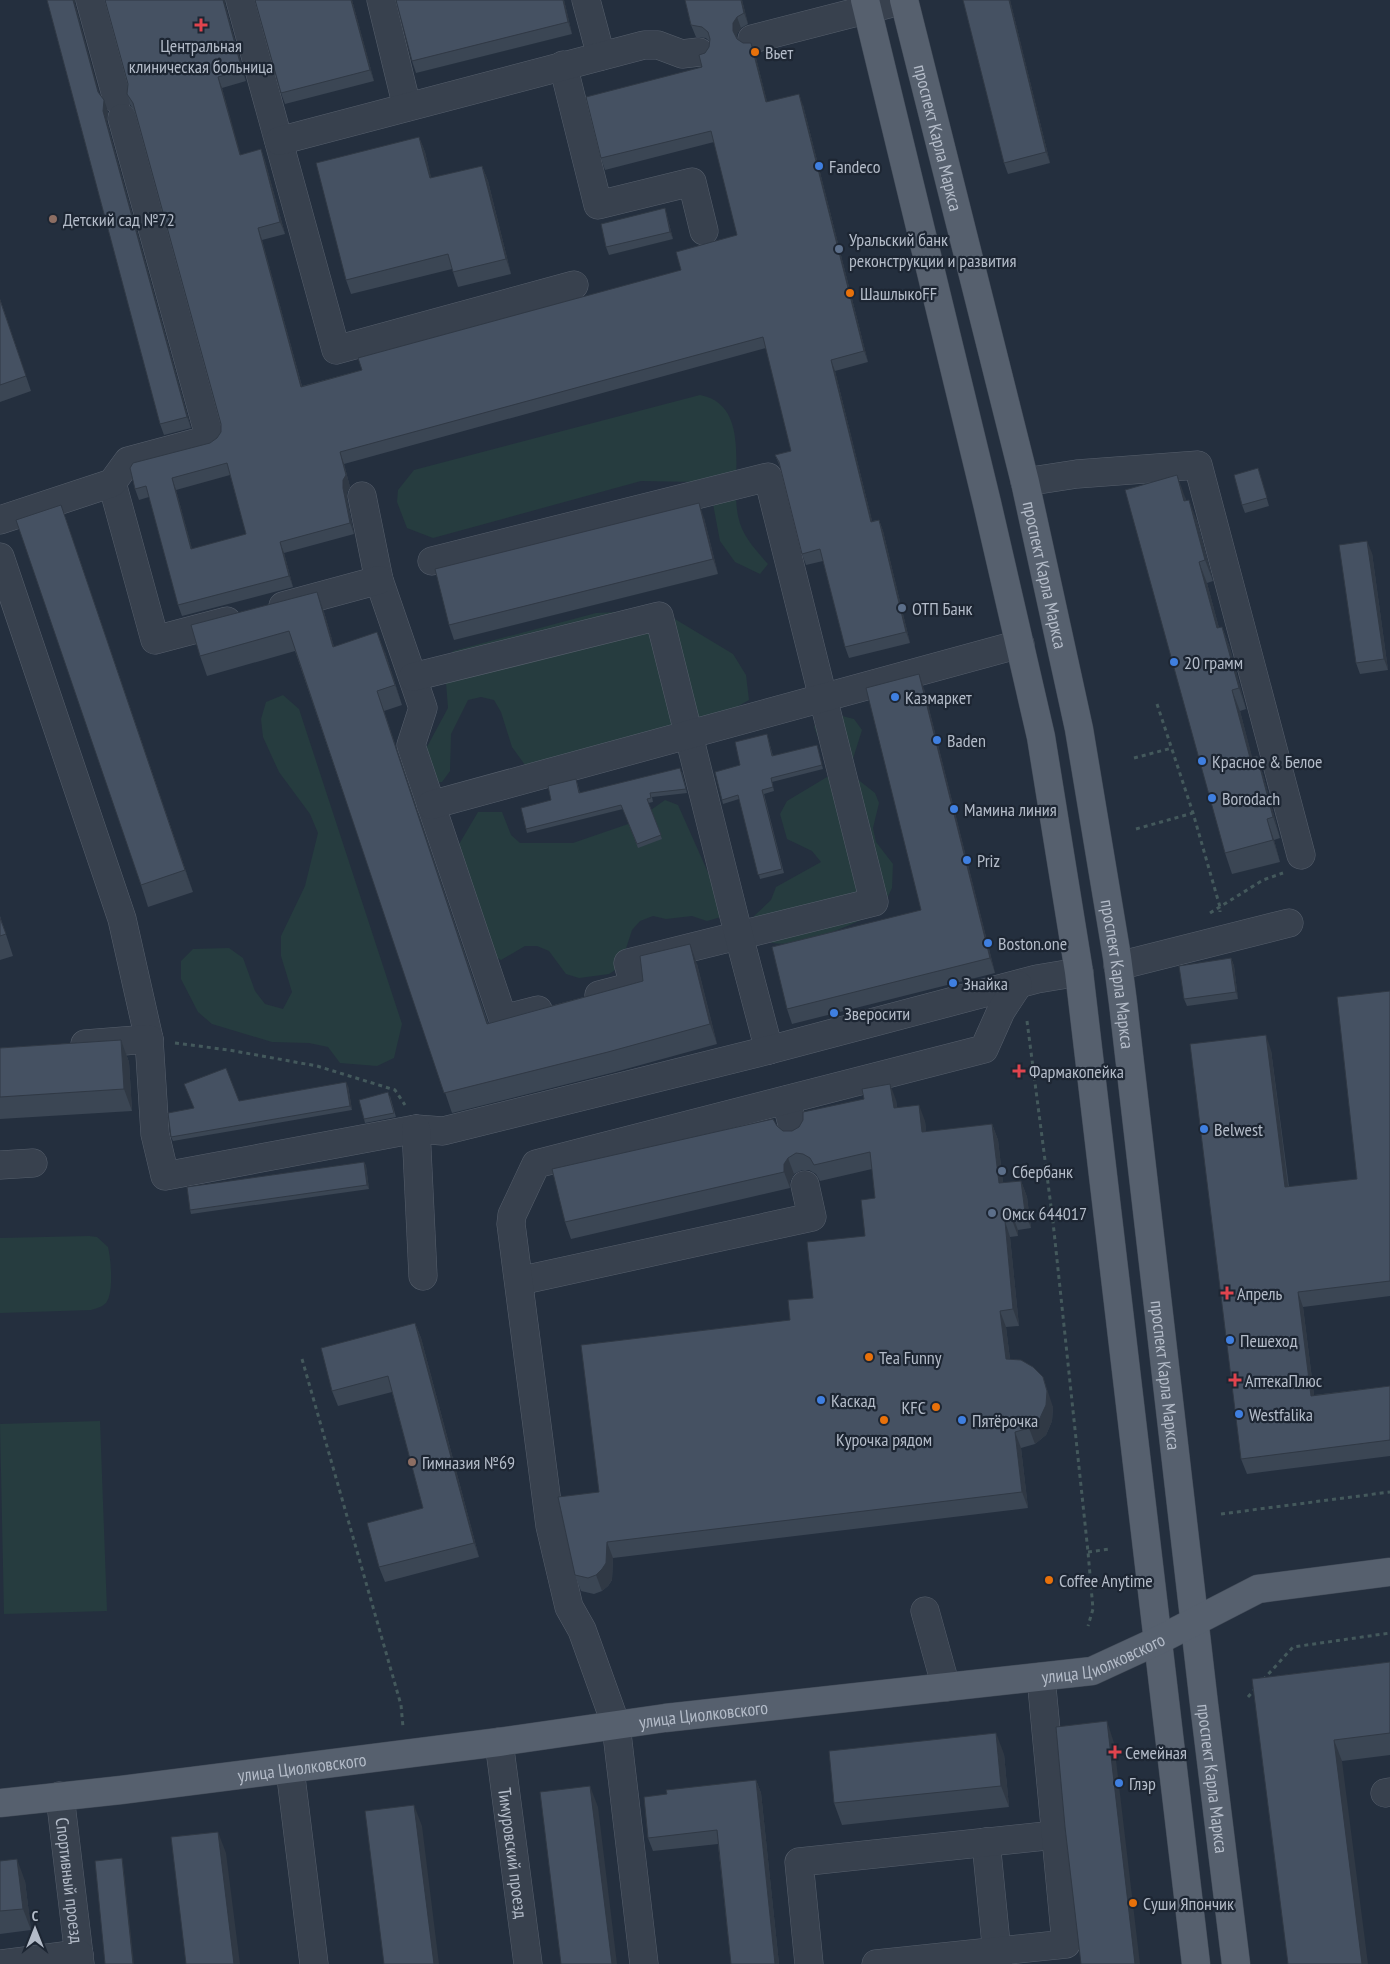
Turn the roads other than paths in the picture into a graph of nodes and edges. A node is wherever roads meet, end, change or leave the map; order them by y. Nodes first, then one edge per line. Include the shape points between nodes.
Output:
1 (90, 0) edge
2 (240, 0) edge
3 (381, 0) edge
4 (586, 0) edge
5 (904, 0) edge
6 (866, 5) edge
7 (752, 39) dead end
8 (700, 52) dead end
9 (601, 56) junction
10 (563, 65) junction
11 (407, 107) junction
12 (279, 141) junction
13 (704, 231) dead end
14 (574, 285) dead end
15 (1026, 482) junction
16 (112, 483) junction
17 (362, 496) dead end
18 (0, 520) edge
19 (0, 556) edge
20 (432, 561) dead end
21 (379, 580) junction
22 (1059, 637) junction
23 (1020, 644) junction
24 (413, 677) junction
25 (823, 698) junction
26 (1079, 729) junction
27 (688, 735) junction
28 (1041, 736) junction
29 (431, 805) junction
30 (1301, 855) road end
31 (1289, 923) dead end
32 (739, 936) junction
33 (1118, 966) junction
34 (1079, 972) junction
35 (1020, 984) junction
36 (149, 1040) junction
37 (60, 1046) edge
38 (769, 1050) junction
39 (786, 1100) junction
40 (416, 1129) junction
41 (794, 1132) edge
42 (33, 1163) dead end
43 (0, 1165) edge
44 (805, 1185) dead end
45 (423, 1276) dead end
46 (519, 1282) junction
47 (1390, 1572) edge
48 (925, 1611) dead end
49 (1195, 1621) junction
50 (1157, 1641) junction
51 (1041, 1677) junction
52 (946, 1687) junction
53 (616, 1725) junction
54 (499, 1742) junction
55 (290, 1768) junction
56 (60, 1796) junction
57 (0, 1803) edge
58 (1055, 1835) junction
59 (986, 1842) junction
60 (998, 1958) edge
61 (80, 1959) edge
62 (0, 1964) edge
63 (314, 1964) edge
64 (528, 1964) edge
65 (644, 1964) edge
66 (809, 1964) edge
67 (876, 1964) edge
68 (1196, 1964) edge
69 (1236, 1964) edge

1 - 16 street via 210,439 128,461
2 - 12 street
3 - 11 street
4 - 9 street
5 - 6 street
5 - 15 main road, проспект Карла Маркса
6 - 7 street
6 - 23 main road
8 - 9 street via 682,54 658,45 644,45
9 - 10 street
10 - 11 street
10 - 13 street via 598,205 692,182
11 - 12 street
12 - 14 street via 336,350
15 - 22 main road, проспект Карла Маркса
15 - 30 street via 1076,474 1198,464
16 - 18 street
16 - 21 street via 155,640
17 - 21 street
19 - 36 street via 122,919
20 - 25 street via 768,477
21 - 24 street
22 - 23 main road
22 - 26 main road, проспект Карла Маркса
23 - 25 street
23 - 28 main road
24 - 27 street via 659,616
24 - 29 street via 423,708 411,745
25 - 27 street
25 - 32 street via 874,902
26 - 28 main road
26 - 33 main road, проспект Карла Маркса
27 - 29 street
27 - 32 street
28 - 34 main road
29 - 32 street via 503,1019 527,1024 570,1002 634,986 628,963
31 - 33 street
32 - 38 street
33 - 49 main road, проспект Карла Маркса
34 - 35 street
34 - 50 main road
35 - 38 street
35 - 39 street via 1001,1011 984,1049
36 - 37 street
36 - 40 street via 156,1134 165,1176
38 - 40 street via 548,1097 443,1131
39 - 41 street
39 - 46 street via 536,1164 512,1215
40 - 45 street
42 - 43 street
44 - 46 street via 812,1217
46 - 53 street via 550,1526 569,1607 582,1630
47 - 49 main road, улица Циолковского via 1258,1589
48 - 52 street
49 - 50 main road, улица Циолковского
49 - 69 main road, проспект Карла Маркса
50 - 51 main road, улица Циолковского via 1092,1671
50 - 68 main road
51 - 52 main road, улица Циолковского
51 - 58 street
52 - 53 main road, улица Циолковского
53 - 54 main road, улица Циолковского
53 - 65 street
54 - 55 main road, улица Циолковского
54 - 64 street, Тимуровский проезд
55 - 56 main road, улица Циолковского
55 - 63 street
56 - 57 main road, улица Циолковского
56 - 61 street, Спортивный проезд
58 - 59 street
58 - 60 street via 1066,1944
59 - 60 street
59 - 66 street via 799,1862
60 - 67 street
61 - 62 street

